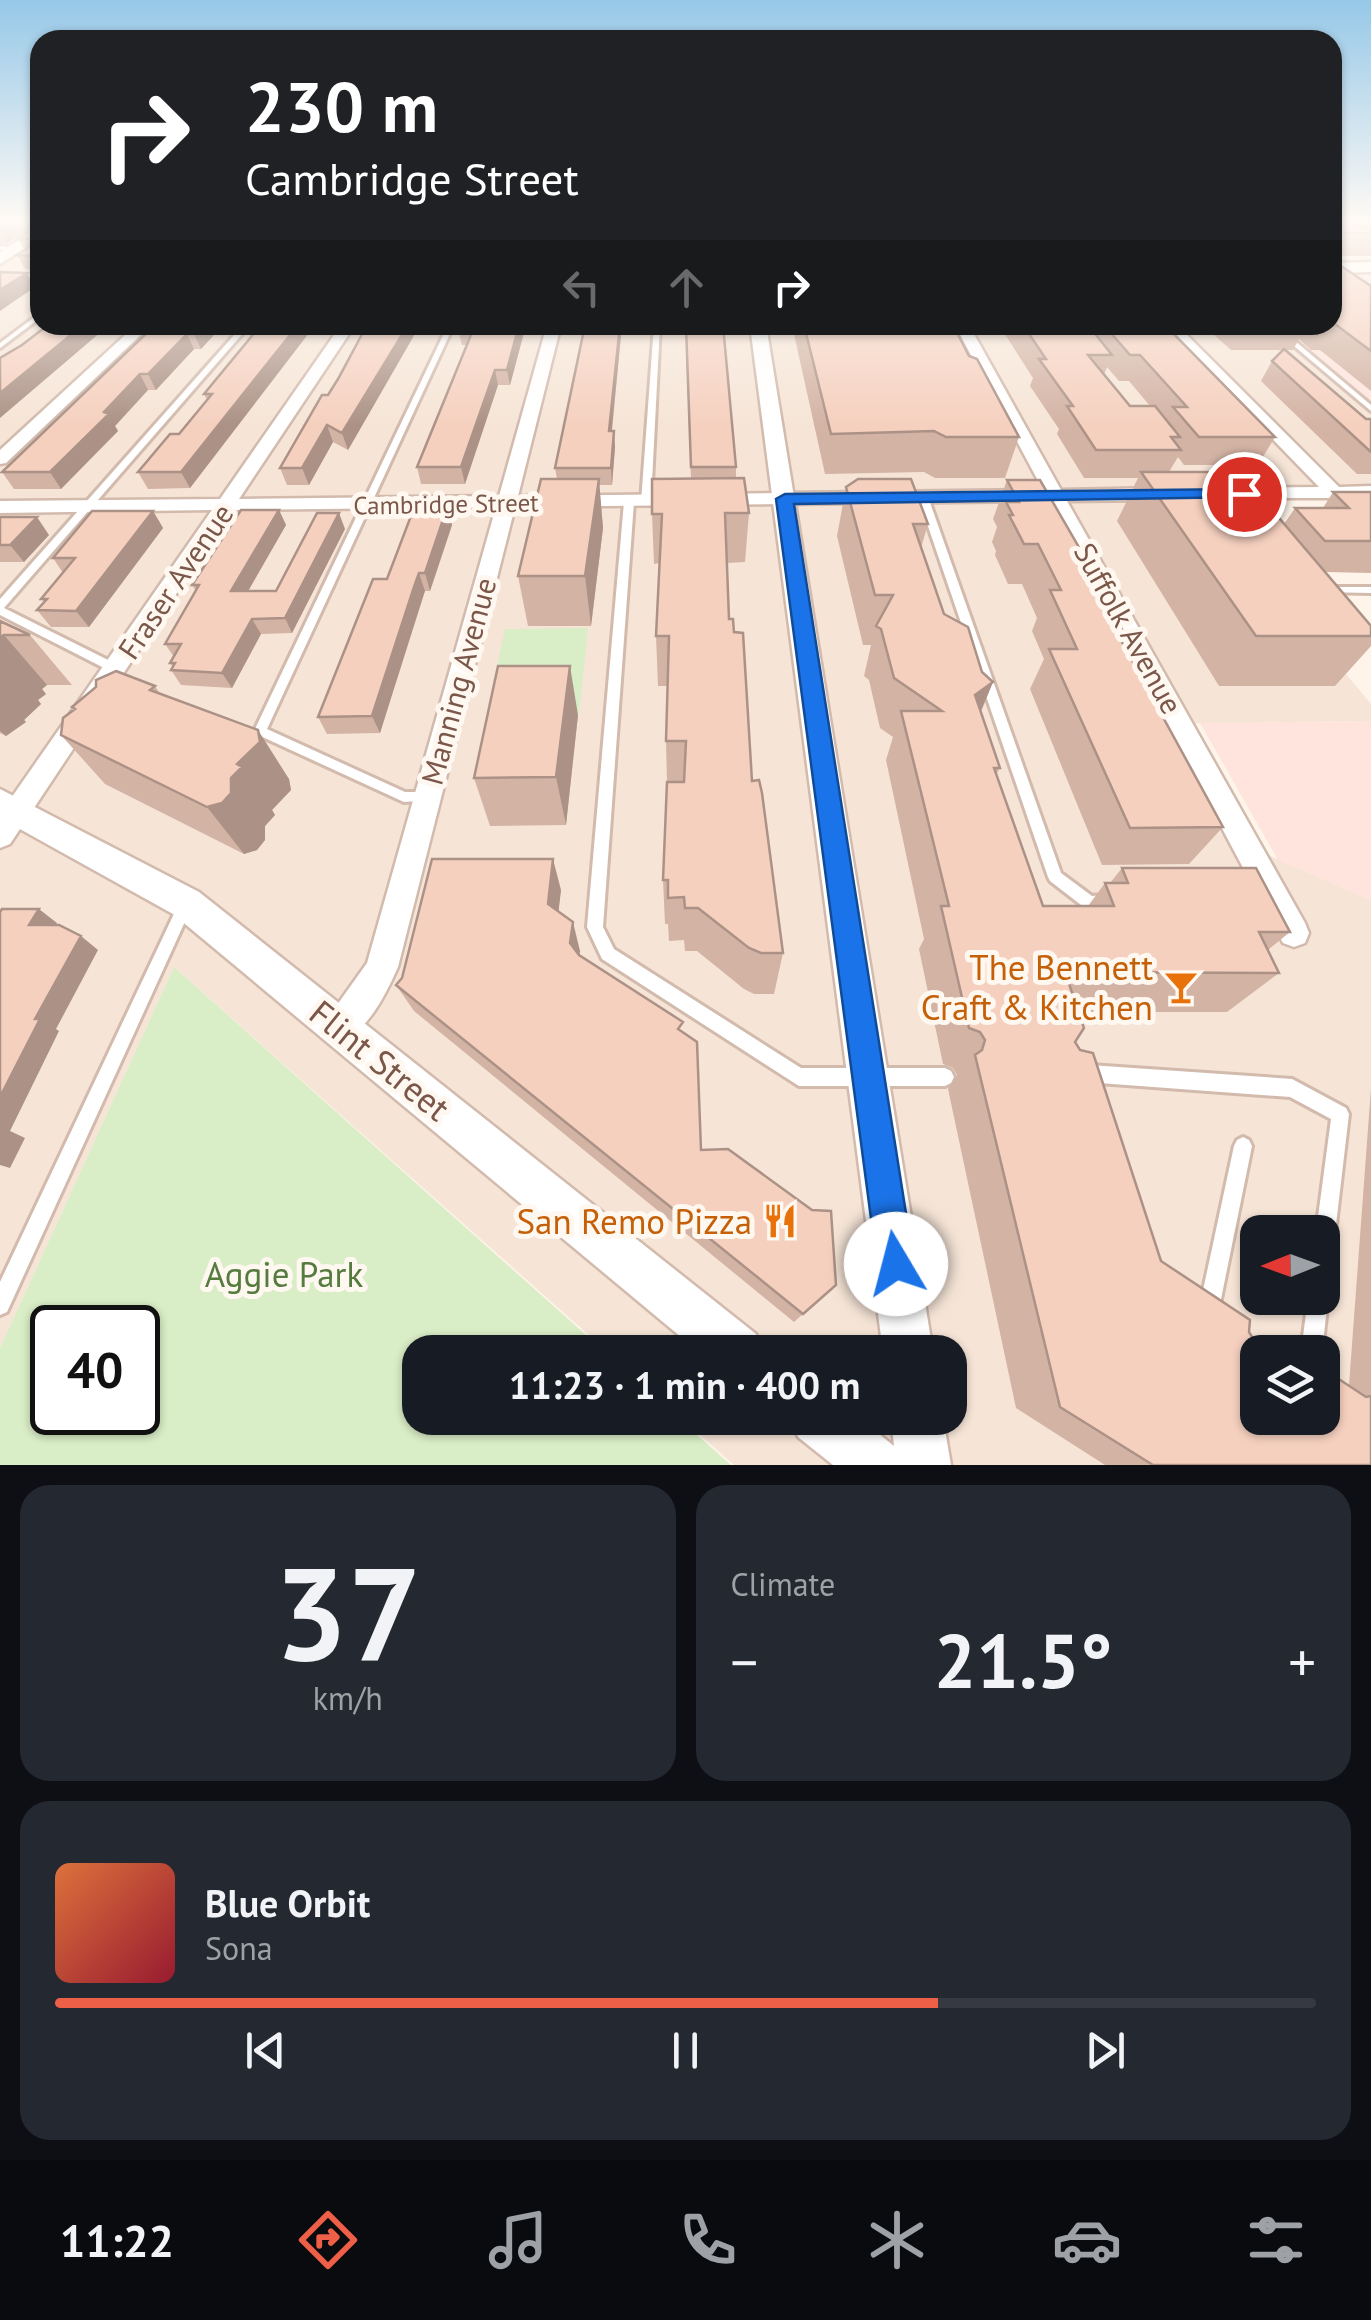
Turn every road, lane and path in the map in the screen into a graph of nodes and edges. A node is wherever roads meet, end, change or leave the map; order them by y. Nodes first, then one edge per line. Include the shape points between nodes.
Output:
1 (30, 323) edge
2 (133, 335) edge
3 (238, 335) edge
4 (341, 335) edge
5 (446, 335) edge
6 (551, 335) edge
7 (656, 335) edge
8 (760, 335) edge
9 (967, 335) edge
10 (1179, 335) edge
11 (1284, 335) edge
12 (0, 346) edge
13 (1371, 409) edge
14 (0, 459) edge
15 (1334, 492) junction
16 (1371, 492) edge
17 (1176, 494) edge
18 (1206, 494) edge
19 (1056, 496) junction
20 (922, 497) junction
21 (785, 499) junction
22 (637, 502) junction
23 (506, 504) junction
24 (365, 505) junction
25 (0, 506) edge
26 (87, 506) junction
27 (225, 507) junction
28 (1318, 590) edge
29 (1371, 590) edge
30 (0, 608) edge
31 (116, 669) junction
32 (427, 796) junction
33 (6, 816) edge
34 (186, 902) junction
35 (1128, 902) edge
36 (1286, 929) edge
37 (339, 1026) junction
38 (945, 1077) dead end
39 (869, 1078) junction
40 (1085, 1081) edge
41 (1243, 1146) dead end
42 (1327, 1215) edge
43 (0, 1306) edge
44 (1206, 1320) edge
45 (717, 1335) edge
46 (906, 1335) edge
47 (838, 1435) edge
48 (920, 1435) edge
49 (876, 1465) edge
50 (924, 1465) edge

1 - 12 lane
2 - 14 street
3 - 26 lane
4 - 27 street, Fraser Avenue
5 - 24 lane
6 - 23 street, Manning Avenue
7 - 22 lane
8 - 21 street
9 - 19 street, Suffolk Avenue
10 - 15 street
11 - 13 lane
15 - 16 street
15 - 18 street via 1288,499
17 - 19 street, Cambridge Street
19 - 20 street, Cambridge Street
19 - 36 street, Suffolk Avenue
20 - 21 street, Cambridge Street
20 - 35 lane via 1054,878 1090,902
21 - 22 street, Cambridge Street
21 - 39 street
22 - 23 street, Cambridge Street
22 - 39 lane via 595,926 608,954 799,1077
23 - 24 street, Cambridge Street
23 - 32 street, Manning Avenue
24 - 27 street, Cambridge Street
24 - 32 lane via 260,731 404,797
25 - 26 street, Cambridge Street
26 - 27 street, Cambridge Street
26 - 30 lane
27 - 31 street, Fraser Avenue
28 - 29 lane
30 - 31 lane
31 - 33 street, Fraser Avenue
32 - 37 street, Manning Avenue via 382,966
33 - 34 street, Flint Street
34 - 37 street, Flint Street
34 - 43 lane
37 - 45 street, Flint Street
38 - 39 lane
39 - 46 street
40 - 42 lane via 1292,1088 1340,1114
41 - 44 lane
47 - 49 street
48 - 50 street

